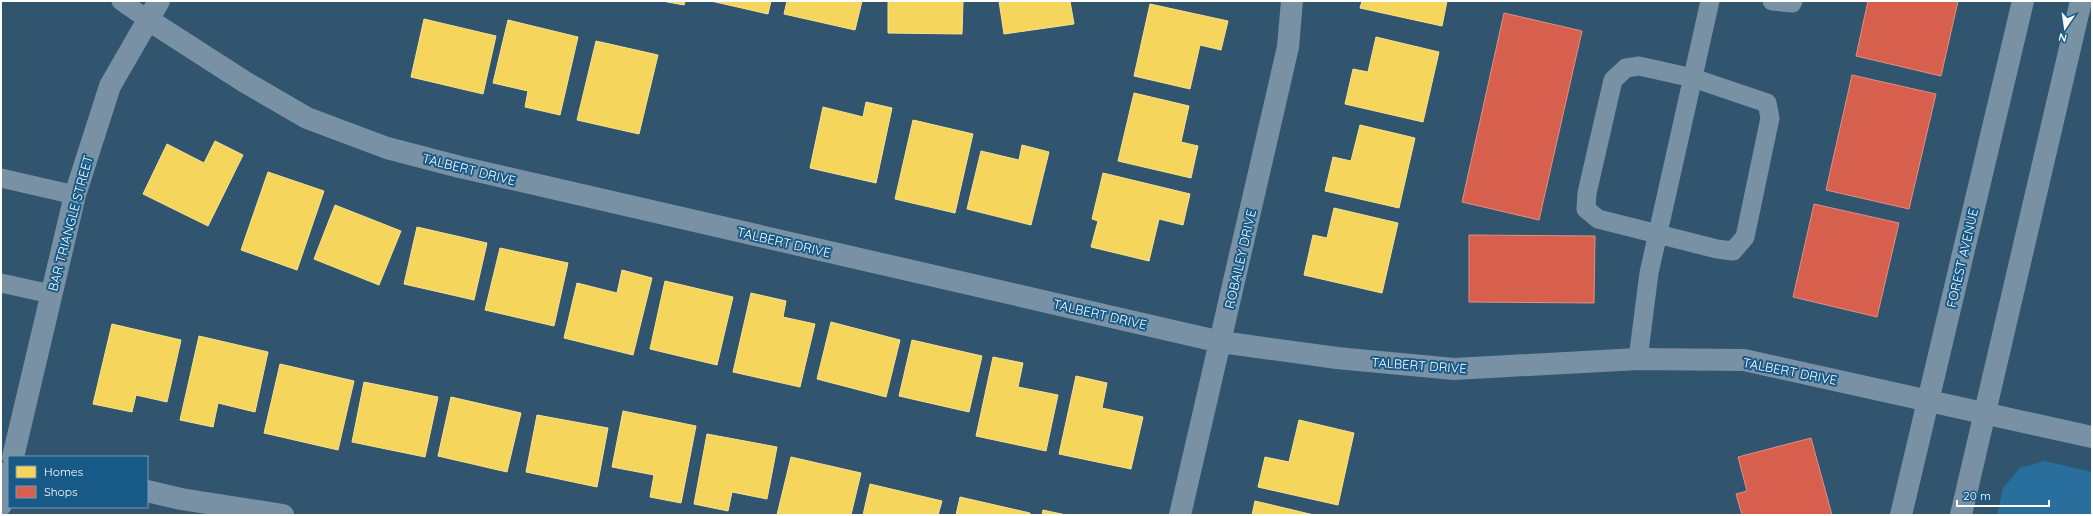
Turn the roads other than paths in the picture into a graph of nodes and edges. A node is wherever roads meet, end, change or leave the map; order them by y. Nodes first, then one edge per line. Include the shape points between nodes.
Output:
1 (121, 1) edge
2 (159, 1) edge
3 (1292, 1) edge
4 (1710, 1) edge
5 (1772, 1) edge
6 (1793, 1) edge
7 (2023, 1) edge
8 (2081, 1) edge
9 (148, 19) junction
10 (1693, 78) junction
11 (1, 178) edge
12 (75, 195) junction
13 (1658, 234) junction
14 (1, 283) edge
15 (52, 294) junction
16 (1221, 342) junction
17 (1638, 359) junction
18 (1928, 400) junction
19 (1985, 412) junction
20 (2092, 437) edge
21 (13, 456) edge
22 (8, 476) edge
23 (148, 491) edge
24 (1, 505) edge
25 (283, 515) edge
26 (1180, 515) edge
27 (1901, 515) edge
28 (1962, 515) edge

1 - 9 lane
2 - 9 street, BAR TRIANGLE STREET
3 - 16 street, ROBAILEY DRIVE via 1288,47
4 - 10 lane
5 - 6 lane
7 - 18 street, FOREST AVENUE
8 - 19 street
9 - 12 street, BAR TRIANGLE STREET via 110,86
9 - 16 street, TALBERT DRIVE via 245,82 307,118 387,148
10 - 13 lane
10 - 13 lane via 1639,66 1626,68 1613,80 1606,108 1587,193 1586,209 1598,219
10 - 13 lane via 1767,103 1770,118 1746,237 1732,251
11 - 12 lane
12 - 15 street, BAR TRIANGLE STREET
13 - 17 lane via 1649,273
14 - 15 lane
15 - 21 street, BAR TRIANGLE STREET
16 - 17 street, TALBERT DRIVE via 1337,358 1454,369
16 - 26 street, ROBAILEY DRIVE
17 - 18 street, TALBERT DRIVE via 1744,360
18 - 19 street, TALBERT DRIVE
18 - 27 street, FOREST AVENUE
19 - 20 street, TALBERT DRIVE
19 - 28 street
22 - 24 street
23 - 25 street

